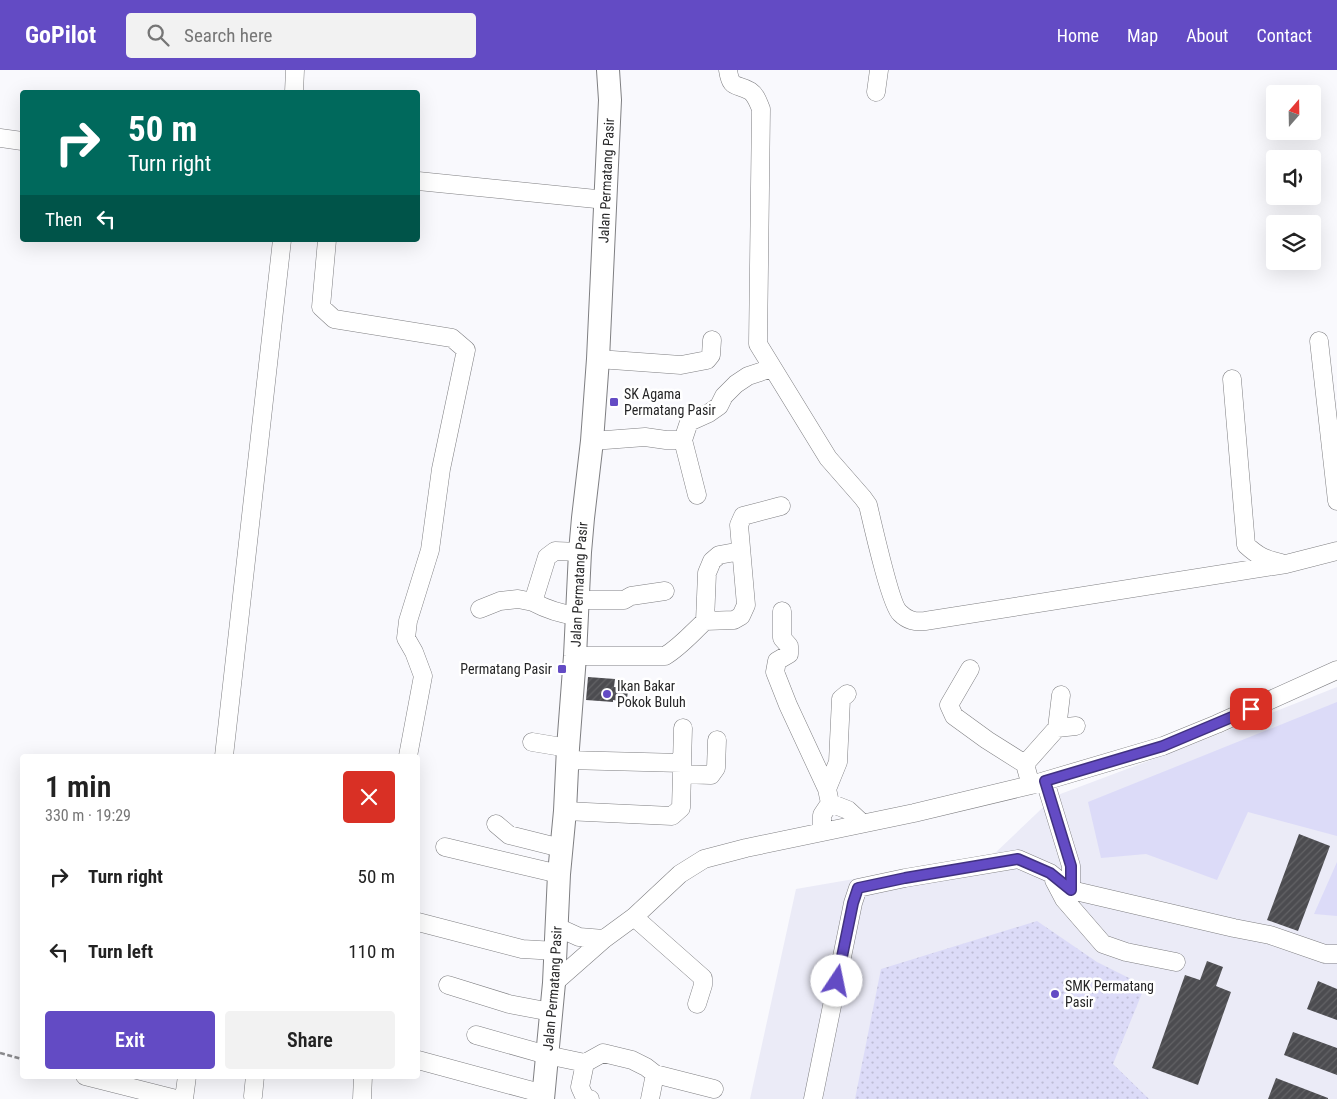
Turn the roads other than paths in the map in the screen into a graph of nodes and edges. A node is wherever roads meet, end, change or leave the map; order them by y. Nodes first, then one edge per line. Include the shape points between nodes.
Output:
1 (295, 70) edge
2 (608, 70) edge
3 (728, 70) edge
4 (879, 70) edge
5 (294, 90) edge
6 (876, 92) dead end
7 (0, 138) edge
8 (20, 141) edge
9 (420, 181) edge
10 (606, 200) junction
11 (282, 242) edge
12 (327, 242) edge
13 (712, 340) dead end
14 (1319, 341) dead end
15 (598, 359) junction
16 (772, 368) junction
17 (1232, 379) dead end
18 (683, 440) junction
19 (592, 441) junction
20 (697, 495) dead end
21 (1337, 501) edge
22 (781, 506) dead end
23 (741, 551) junction
24 (1337, 551) edge
25 (580, 552) junction
26 (1286, 564) junction
27 (665, 591) dead end
28 (534, 602) junction
29 (480, 608) dead end
30 (577, 608) junction
31 (782, 611) dead end
32 (705, 621) junction
33 (575, 656) junction
34 (970, 669) dead end
35 (1337, 670) edge
36 (847, 694) dead end
37 (1061, 695) dead end
38 (1076, 726) dead end
39 (683, 728) dead end
40 (1057, 728) junction
41 (717, 740) dead end
42 (532, 742) dead end
43 (224, 754) edge
44 (408, 754) edge
45 (567, 754) junction
46 (1024, 764) junction
47 (682, 768) junction
48 (1038, 783) junction
49 (829, 796) junction
50 (565, 811) junction
51 (862, 823) junction
52 (496, 824) dead end
53 (822, 832) junction
54 (445, 847) dead end
55 (561, 848) junction
56 (1050, 873) junction
57 (559, 874) junction
58 (1071, 890) junction
59 (634, 917) junction
60 (420, 923) edge
61 (557, 927) junction
62 (604, 939) junction
63 (556, 950) junction
64 (1337, 954) edge
65 (1176, 962) dead end
66 (554, 982) junction
67 (448, 985) dead end
68 (697, 1004) dead end
69 (551, 1012) junction
70 (476, 1035) dead end
71 (547, 1055) junction
72 (420, 1061) edge
73 (585, 1063) junction
74 (655, 1074) junction
75 (97, 1079) edge
76 (187, 1079) edge
77 (255, 1079) edge
78 (363, 1079) edge
79 (714, 1089) dead end
80 (253, 1096) dead end
81 (544, 1096) edge
82 (176, 1099) edge
83 (184, 1099) edge
84 (362, 1099) edge
85 (590, 1099) edge
86 (650, 1099) edge
87 (813, 1099) edge

1 - 5 street
2 - 10 main road, Jalan Permatang Pasir
3 - 16 street via 729,80 756,96 761,109 758,344
4 - 6 street
7 - 8 street
9 - 10 street
10 - 15 main road, Jalan Permatang Pasir
11 - 43 street
12 - 44 street via 321,307 334,319 452,338 466,350 441,469 430,550 408,621 406,638 423,676
13 - 15 street via 711,355 707,360 681,365
14 - 21 street
15 - 19 main road, Jalan Permatang Pasir
16 - 18 street via 736,384 719,406 690,422
16 - 26 street via 828,458 868,505 891,592 899,612 914,622
17 - 26 street via 1246,545 1256,555
18 - 19 street via 645,437
18 - 20 street
19 - 25 main road, Jalan Permatang Pasir
22 - 23 street via 743,516 739,525
23 - 32 street via 720,555 712,561 707,573
23 - 32 street via 746,605 741,616 734,620
24 - 26 street
25 - 28 street via 555,551 547,557
25 - 30 main road, Jalan Permatang Pasir
27 - 30 street
28 - 29 street via 518,599
28 - 30 street via 561,614
30 - 33 main road, Jalan Permatang Pasir
31 - 49 street via 782,638 789,646 789,654 777,661 775,672
32 - 33 street via 677,649 665,656
33 - 45 main road, Jalan Permatang Pasir
34 - 46 street via 950,705 954,716
35 - 48 street via 1163,746
36 - 49 street via 841,699 838,762
37 - 40 street
38 - 40 street
39 - 47 street
40 - 46 street
41 - 47 street via 716,768 711,775
42 - 45 street
45 - 47 street
45 - 50 main road, Jalan Permatang Pasir
46 - 48 street
47 - 50 street via 681,808 672,816
48 - 51 street
48 - 58 street via 1071,866
49 - 51 street
49 - 53 street via 822,815
50 - 55 main road, Jalan Permatang Pasir
51 - 53 street
52 - 55 street via 509,835
53 - 59 street via 704,859 680,874
54 - 57 street
55 - 57 main road, Jalan Permatang Pasir
56 - 58 street
56 - 65 street via 1064,899 1102,944
56 - 87 street via 1018,859 858,888
57 - 61 main road, Jalan Permatang Pasir
58 - 64 street via 1270,935 1325,954
59 - 62 street
59 - 68 street via 703,978
60 - 63 street via 522,949
61 - 62 street via 579,937
61 - 63 main road, Jalan Permatang Pasir
62 - 66 street
63 - 66 main road, Jalan Permatang Pasir
66 - 69 main road, Jalan Permatang Pasir
67 - 69 street via 509,1004
69 - 71 main road, Jalan Permatang Pasir
70 - 71 street
71 - 73 street
71 - 81 main road, Jalan Permatang Pasir
72 - 81 street
73 - 74 street via 603,1053 632,1060
73 - 85 street via 580,1087 585,1098
74 - 79 street
74 - 86 street
75 - 82 street
76 - 83 street
77 - 80 street
78 - 84 street

